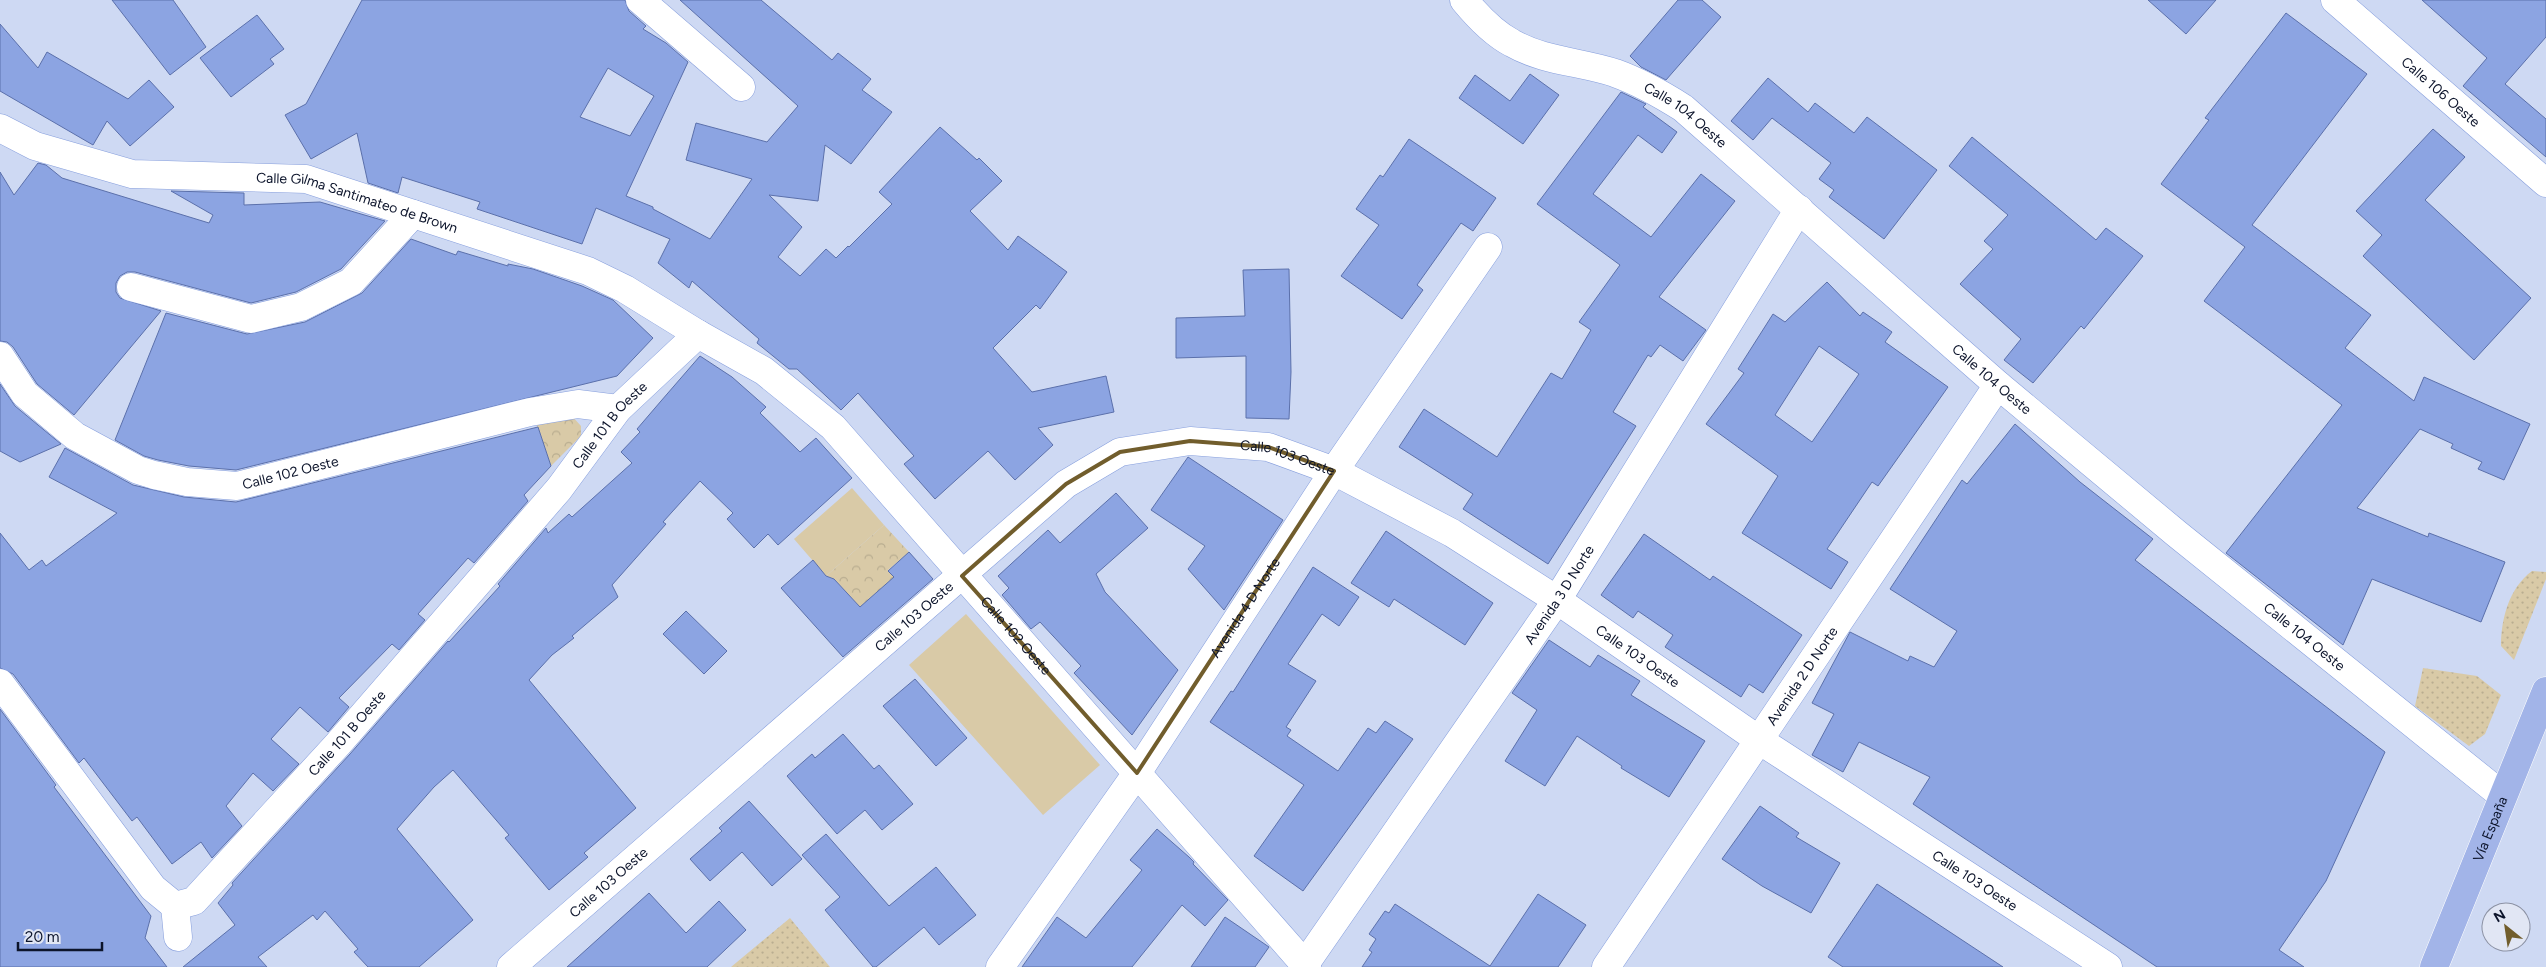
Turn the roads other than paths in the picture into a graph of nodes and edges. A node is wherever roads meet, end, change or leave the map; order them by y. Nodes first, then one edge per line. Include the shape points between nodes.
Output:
1 (640, 0) edge
2 (1464, 0) edge
3 (2335, 0) edge
4 (741, 87) dead end
5 (0, 128) edge
6 (2546, 183) edge
7 (1799, 209) junction
8 (413, 214) junction
9 (1488, 247) dead end
10 (131, 287) dead end
11 (698, 334) junction
12 (0, 356) edge
13 (1998, 385) junction
14 (618, 409) junction
15 (1334, 471) junction
16 (962, 576) junction
17 (1557, 600) junction
18 (0, 683) edge
19 (2546, 691) edge
20 (1759, 740) junction
21 (1137, 772) junction
22 (2504, 796) junction
23 (175, 906) junction
24 (178, 937) dead end
25 (1305, 966) edge
26 (511, 967) edge
27 (1000, 967) edge
28 (1606, 967) edge
29 (2108, 967) edge
30 (2434, 967) edge

1 - 4 street
2 - 7 street, Calle 104 Oeste via 1482,22 1513,44 1645,85 1683,108
3 - 6 street, Calle 106 Oeste
5 - 8 street, Calle Gilma Santimateo de Brown via 35,146 132,174 306,179
7 - 13 street, Calle 104 Oeste
7 - 17 street, Avenida 3 D Norte
8 - 10 street via 351,282 301,307 251,319
8 - 11 street, Calle Gilma Santimateo de Brown via 588,271 625,289
9 - 15 street, Avenida 4 D Norte
11 - 14 street, Calle 101 B Oeste
11 - 16 street, Calle 102 Oeste via 764,370 833,427
12 - 14 street, Calle 102 Oeste via 26,394 75,436 138,470 207,484 236,486 530,412 578,404
13 - 20 street, Avenida 2 D Norte
13 - 22 street, Calle 104 Oeste via 2177,534
14 - 23 street, Calle 101 B Oeste via 560,489 338,744 204,892 194,901
15 - 16 street, Calle 103 Oeste via 1268,447 1190,441 1120,452 1066,484
15 - 17 street, Calle 103 Oeste via 1452,533
15 - 21 street, Avenida 4 D Norte
16 - 21 street, Calle 102 Oeste
16 - 26 street, Calle 103 Oeste
17 - 20 street, Calle 103 Oeste
17 - 25 street, Avenida 3 D Norte
18 - 23 street via 153,888
19 - 22 main road, Vía España
20 - 28 street, Avenida 2 D Norte
20 - 29 street, Calle 103 Oeste
21 - 25 street, Calle 102 Oeste
21 - 27 street, Avenida 4 D Norte
22 - 30 main road, Vía España
23 - 24 street

